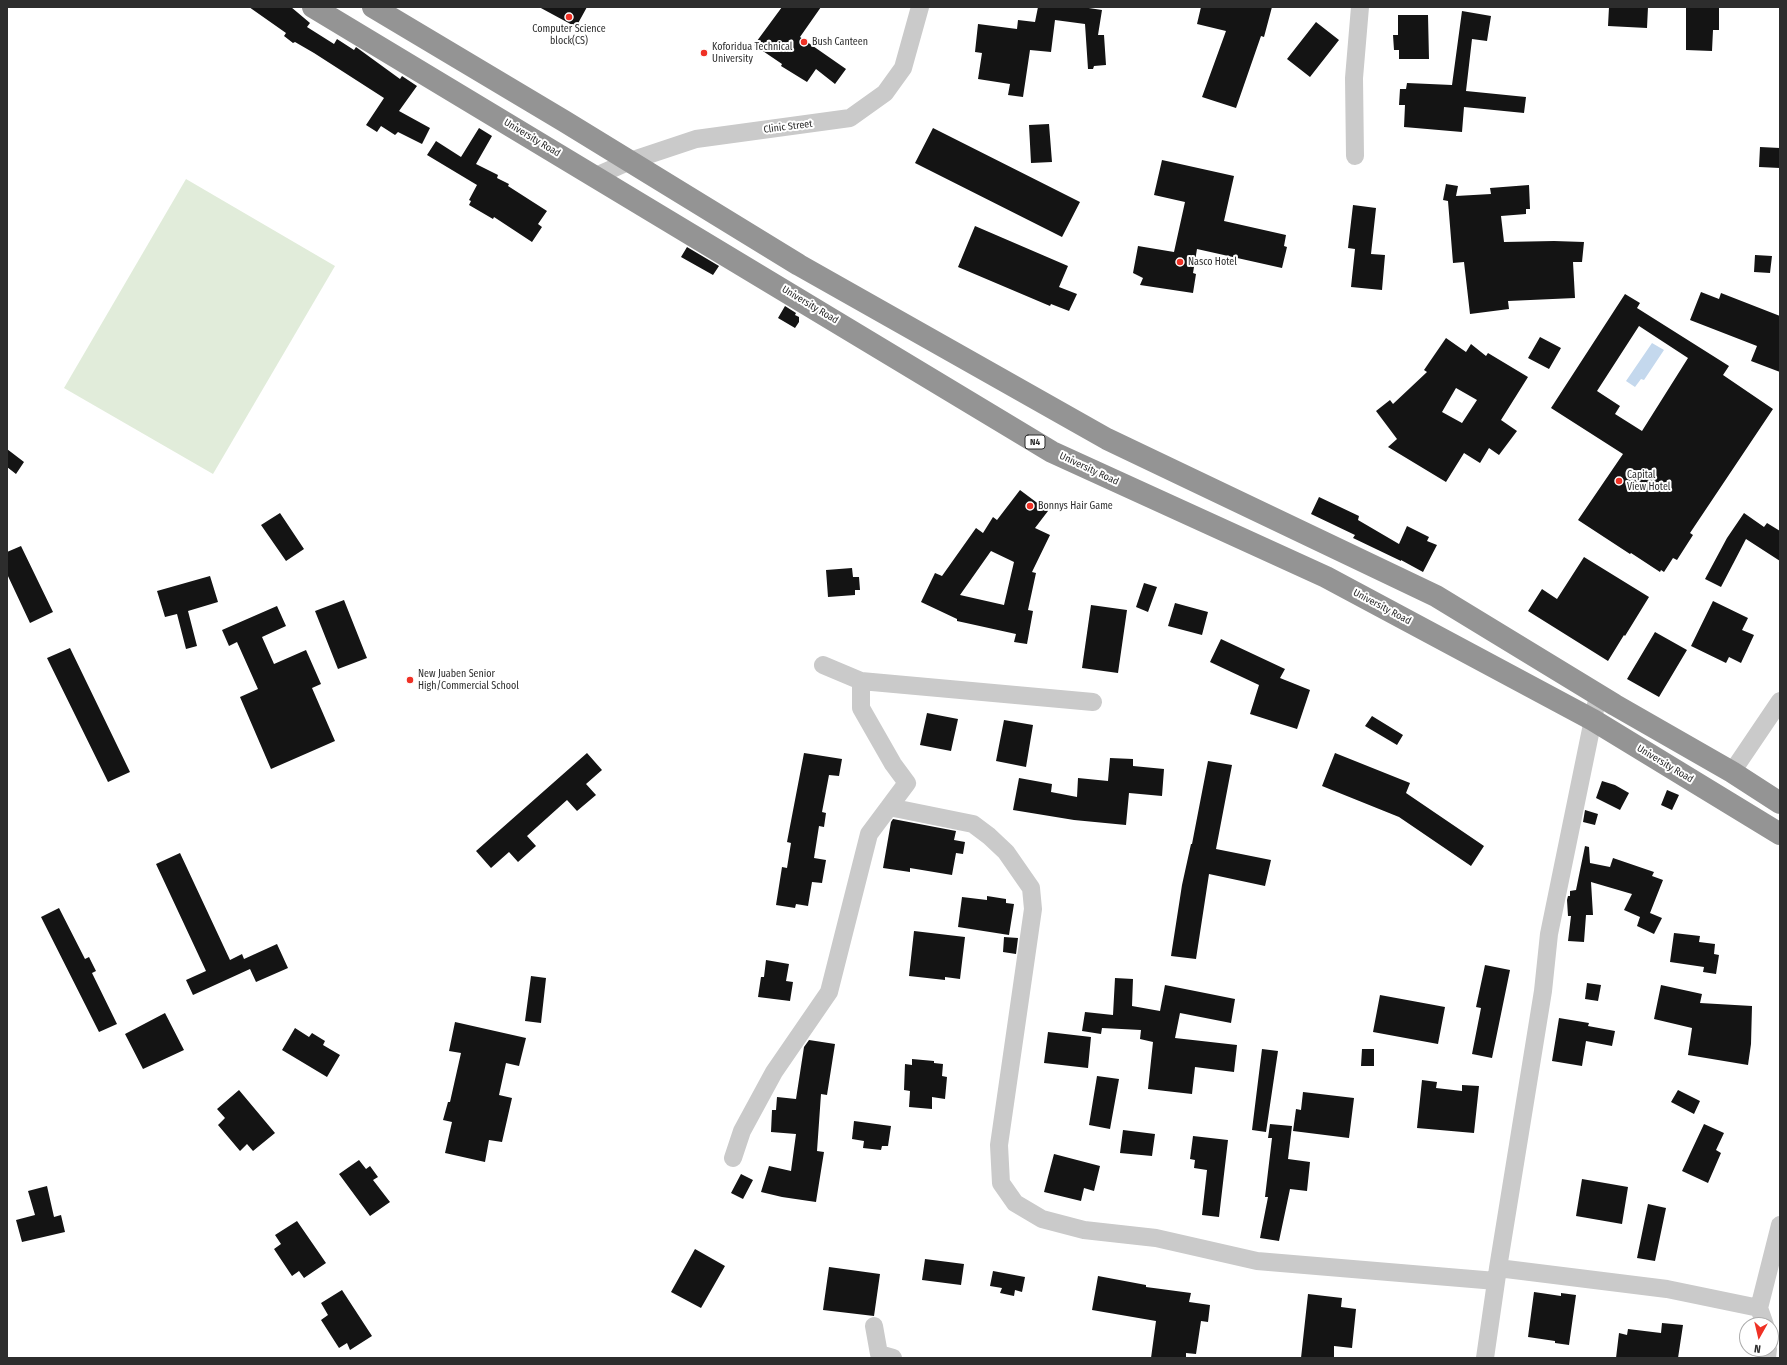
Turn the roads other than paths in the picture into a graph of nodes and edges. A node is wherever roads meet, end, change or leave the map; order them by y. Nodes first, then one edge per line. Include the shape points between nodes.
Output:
1 (314, 7) edge
2 (373, 7) edge
3 (920, 7) edge
4 (1360, 7) edge
5 (1355, 156) dead end
6 (630, 161) junction
7 (596, 176) junction
8 (823, 665) dead end
9 (861, 681) junction
10 (1598, 695) junction
11 (1780, 701) edge
12 (1093, 702) dead end
13 (1593, 720) junction
14 (1641, 720) junction
15 (1628, 741) junction
16 (1732, 772) junction
17 (1780, 803) edge
18 (889, 806) junction
19 (1780, 834) edge
20 (733, 1158) dead end
21 (1780, 1225) edge
22 (1497, 1274) junction
23 (1759, 1308) junction
24 (1763, 1317) edge
25 (874, 1326) dead end
26 (893, 1358) edge
27 (1485, 1358) edge

1 - 7 highway, University Road / N4
2 - 6 highway
3 - 6 street, Clinic Street via 903,68 885,92 850,118 696,139
4 - 5 street via 1354,78
6 - 7 street, Clinic Street
6 - 10 highway via 799,265 1107,439 1436,596
7 - 13 highway, University Road / N4 via 1052,452 1326,577
8 - 9 street
9 - 12 street
9 - 18 street via 861,708 893,764 907,783
10 - 13 street
10 - 14 highway
11 - 16 street
13 - 15 highway, University Road / N4
13 - 22 street via 1549,934 1543,991
14 - 15 highway
14 - 16 highway
15 - 19 highway, University Road / N4
16 - 17 highway
18 - 20 street via 869,834 829,992 774,1072 742,1131
18 - 22 street via 974,824 1006,852 1031,888 1034,909 999,1145 1001,1183 1015,1203 1042,1219 1084,1230 1156,1238 1256,1261
21 - 23 street
22 - 23 street via 1659,1288
22 - 27 street
23 - 24 street
25 - 26 street via 879,1354

